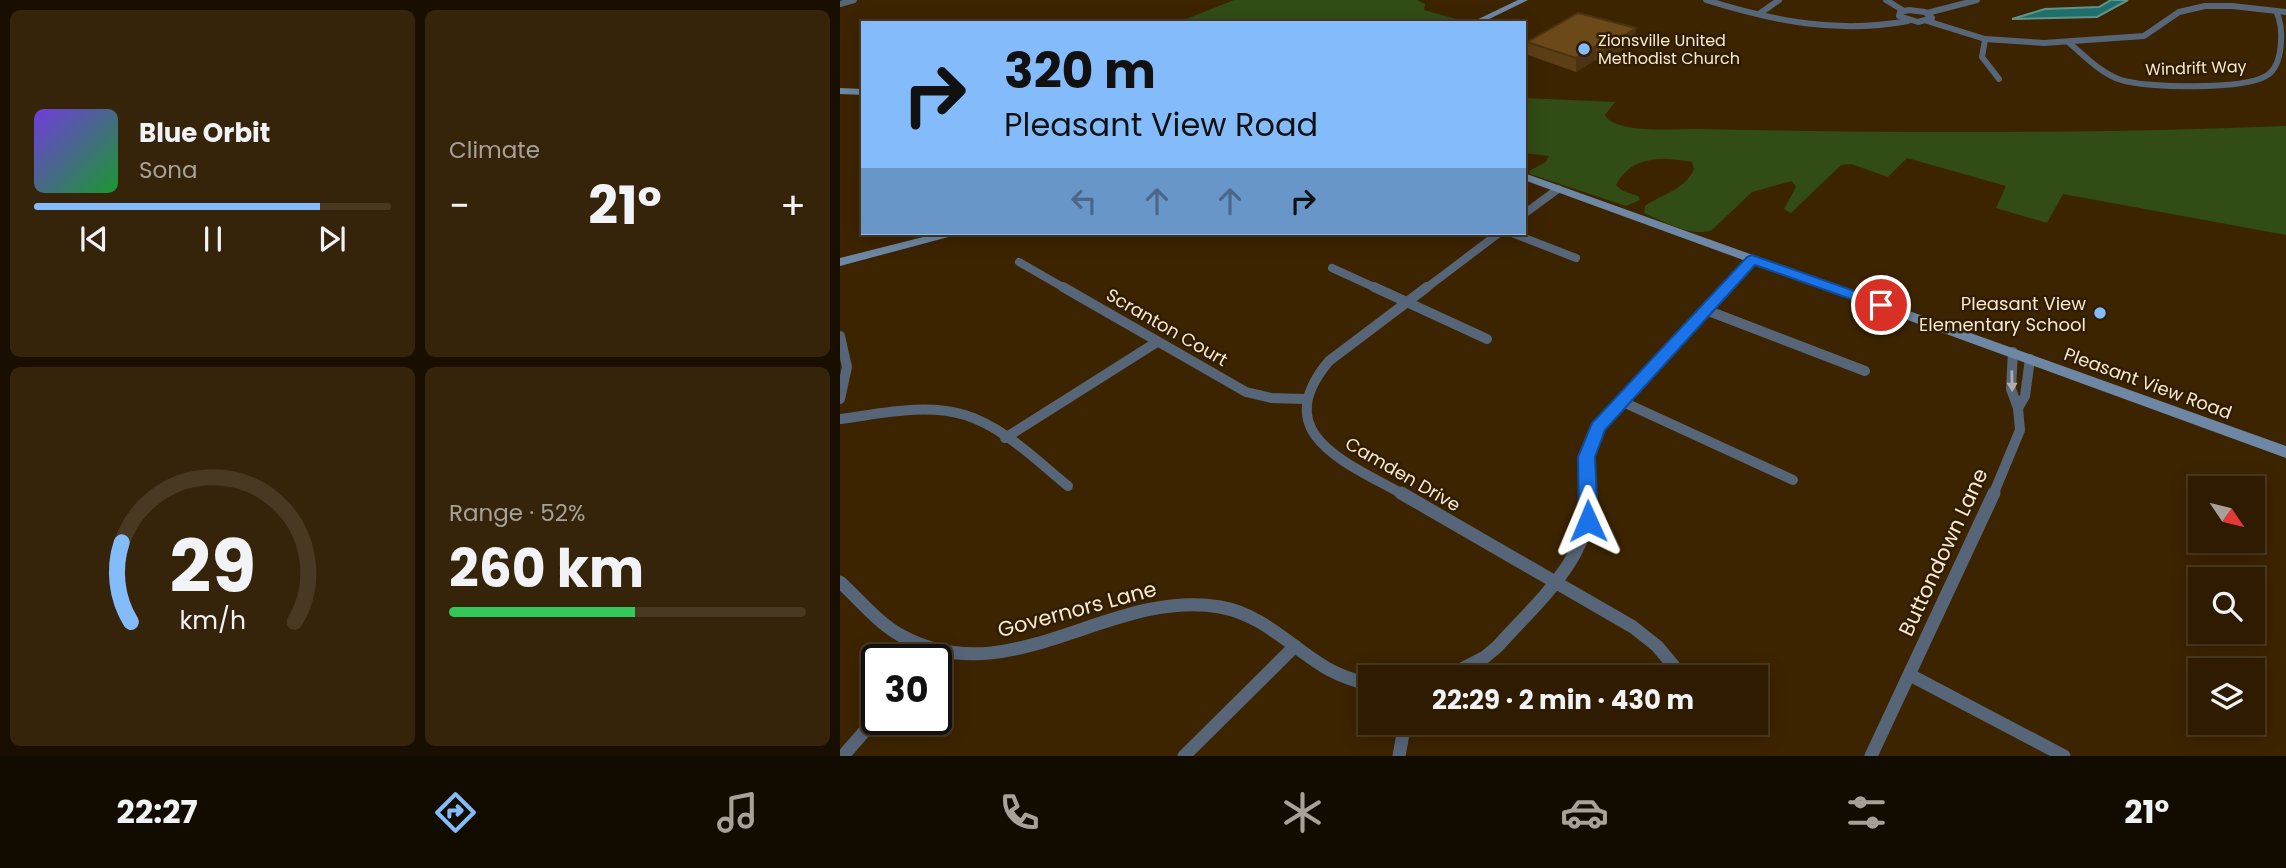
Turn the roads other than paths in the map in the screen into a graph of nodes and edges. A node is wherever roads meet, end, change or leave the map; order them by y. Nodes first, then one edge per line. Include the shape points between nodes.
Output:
1 (854, 0) edge
2 (1524, 0) edge
3 (1706, 0) edge
4 (1722, 0) edge
5 (1779, 0) edge
6 (1886, 0) edge
7 (1977, 0) edge
8 (840, 4) edge
9 (2276, 11) junction
10 (1761, 12) junction
11 (2286, 12) edge
12 (1927, 13) junction
13 (1902, 14) junction
14 (1908, 20) junction
15 (1478, 21) edge
16 (1927, 21) junction
17 (1984, 40) junction
18 (2068, 42) junction
19 (1999, 79) dead end
20 (840, 91) edge
21 (861, 92) edge
22 (1526, 177) edge
23 (1558, 188) junction
24 (1526, 212) edge
25 (944, 235) edge
26 (1496, 235) edge
27 (1517, 235) edge
28 (1576, 258) dead end
29 (1752, 260) junction
30 (840, 262) edge
31 (1019, 262) dead end
32 (1332, 268) dead end
33 (1407, 302) junction
34 (1706, 310) junction
35 (840, 336) edge
36 (1486, 339) dead end
37 (1157, 342) junction
38 (2013, 352) junction
39 (2030, 359) junction
40 (1865, 371) dead end
41 (840, 399) edge
42 (1305, 399) junction
43 (1621, 401) junction
44 (2018, 408) junction
45 (840, 419) edge
46 (1004, 438) junction
47 (2286, 452) edge
48 (1793, 480) dead end
49 (1068, 486) dead end
50 (840, 582) edge
51 (1554, 582) junction
52 (914, 644) edge
53 (1295, 646) junction
54 (952, 653) edge
55 (1468, 665) edge
56 (1672, 665) edge
57 (1910, 675) junction
58 (1358, 681) edge
59 (861, 735) edge
60 (1403, 735) edge
61 (843, 756) edge
62 (1184, 756) edge
63 (1399, 756) edge
64 (1871, 756) edge
65 (2064, 756) edge

1 - 8 street
2 - 15 main road
3 - 10 street
4 - 10 street
5 - 10 street
6 - 13 street
7 - 12 street
9 - 11 street
9 - 18 street via 2235,6 2189,8 2148,35
9 - 18 street, Windrift Way via 2282,27 2276,64 2267,76 2246,82 2135,84 2109,75
10 - 13 street via 1842,25 1870,24
10 - 14 street via 1815,27 1843,29 1879,28
12 - 13 street
12 - 16 street via 1932,17
13 - 14 street
14 - 16 street
16 - 17 street
17 - 18 street
17 - 19 street via 1982,57
20 - 21 main road
22 - 23 main road, Pleasant View Road
23 - 24 street
23 - 29 main road, Pleasant View Road
25 - 30 main road
26 - 33 street
27 - 28 street
29 - 34 street
29 - 38 main road, Pleasant View Road
31 - 37 street, Scranton Court
32 - 33 street
33 - 36 street
33 - 42 street via 1329,360
34 - 40 street
34 - 43 street
35 - 41 street via 849,365
37 - 42 street, Scranton Court via 1246,392
37 - 46 street
38 - 39 main road, Pleasant View Road
38 -> 44 street via 2011,389
39 - 44 street, Buttondown Lane via 2025,396
39 - 47 main road, Pleasant View Road
42 - 51 street, Camden Drive via 1307,424 1325,449
43 - 48 street
43 - 51 street via 1590,443 1588,521 1581,542
44 - 57 street, Buttondown Lane via 2020,430
45 - 46 street via 950,412 976,419
46 - 49 street
50 - 52 street, Governors Lane
51 - 55 street via 1491,652
51 - 56 street, Camden Drive via 1645,636
53 - 54 street, Governors Lane via 1257,620 1236,612 1184,604 1143,610 1033,647
53 - 58 street, Governors Lane via 1335,673
53 - 62 street
57 - 64 street, Buttondown Lane
57 - 65 street
59 - 61 street
60 - 63 street

